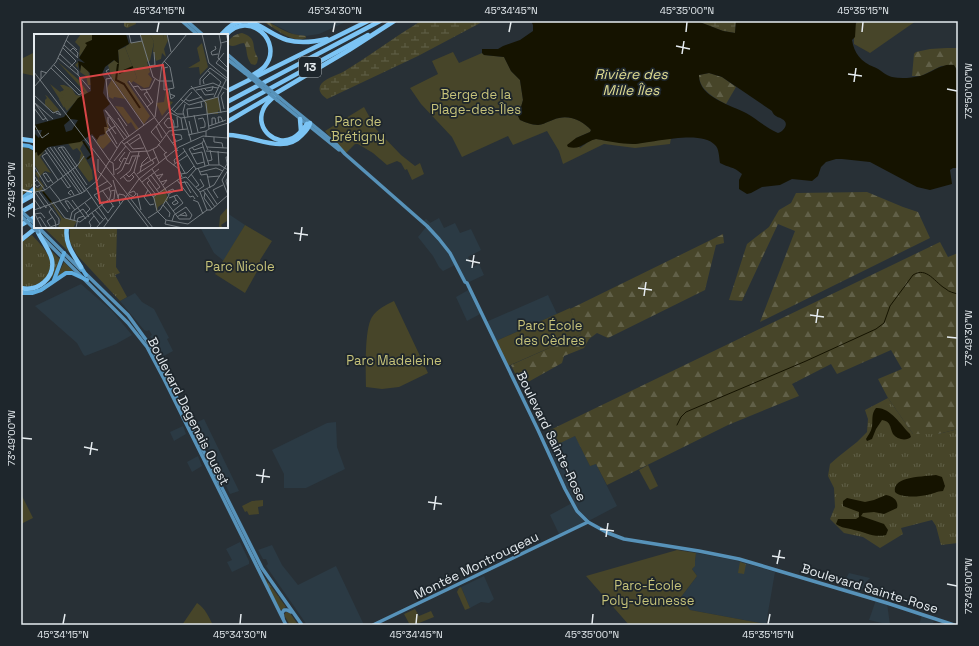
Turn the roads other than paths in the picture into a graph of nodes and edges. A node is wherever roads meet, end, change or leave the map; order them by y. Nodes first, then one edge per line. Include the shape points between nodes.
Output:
1 (182, 21) edge
2 (186, 21) edge
3 (368, 21) edge
4 (380, 21) edge
5 (394, 21) edge
6 (197, 34) edge
7 (202, 34) edge
8 (222, 34) edge
9 (227, 34) edge
10 (337, 36) junction
11 (228, 55) edge
12 (228, 60) edge
13 (247, 73) junction
14 (236, 86) junction
15 (286, 87) junction
16 (228, 90) edge
17 (279, 99) junction
18 (228, 101) edge
19 (228, 111) edge
20 (300, 119) junction
21 (228, 121) edge
22 (309, 125) junction
23 (301, 131) junction
24 (228, 135) edge
25 (21, 139) edge
26 (34, 141) edge
27 (21, 144) edge
28 (34, 148) edge
29 (34, 189) edge
30 (34, 195) edge
31 (21, 199) edge
32 (21, 202) edge
33 (34, 204) edge
34 (21, 211) edge
35 (21, 216) edge
36 (34, 218) edge
37 (21, 225) edge
38 (34, 225) edge
39 (34, 226) edge
40 (37, 228) edge
41 (67, 228) edge
42 (21, 235) edge
43 (21, 240) edge
44 (64, 255) junction
45 (81, 267) joint
46 (86, 275) junction
47 (54, 280) junction
48 (87, 280) junction
49 (21, 288) edge
50 (21, 293) edge
51 (588, 522) junction
52 (296, 617) junction
53 (283, 621) junction
54 (286, 625) edge
55 (302, 625) edge
56 (373, 625) edge
57 (954, 625) edge

1 - 6 street
2 - 7 street
3 - 10 highway
4 - 18 highway, 13
5 - 15 highway
5 - 19 highway, 13
8 - 10 highway via 234,24 247,21 281,38 296,42 310,43
9 - 14 highway via 242,26 252,26 264,34 270,47 269,58 264,67
10 - 14 highway
11 - 13 street, Boulevard Sainte-Rose
12 - 13 street, Boulevard Sainte-Rose
13 - 17 street, Boulevard Sainte-Rose, bridge
14 - 16 highway
15 - 21 highway
15 - 23 highway via 264,108 261,117 263,128 271,137 281,140 291,139
17 - 20 street, Boulevard Sainte-Rose
17 - 22 street, Boulevard Sainte-Rose
20 - 22 street, Boulevard Sainte-Rose
20 - 23 highway
22 - 23 highway
22 - 24 highway via 295,141 284,145
22 - 51 street, Boulevard Sainte-Rose via 427,226 450,253 496,341 565,490 577,511
25 - 26 highway
27 - 28 main road
29 - 31 main road
30 - 32 highway
33 - 34 highway
34 - 38 street, Boulevard Dagenais Ouest, bridge
35 - 39 street, Boulevard Dagenais Ouest, bridge
36 - 37 highway
40 - 42 highway
40 - 43 highway
40 - 44 street, Boulevard Dagenais Ouest
40 - 49 highway via 51,256 51,272 39,286
41 - 45 highway via 68,244
44 - 46 street, Boulevard Dagenais Ouest
44 - 47 main road
44 - 48 street, Boulevard Dagenais Ouest
45 - 46 main road
46 - 52 street, Boulevard Dagenais Ouest via 128,315 152,348 262,568
47 - 48 main road via 67,273
47 - 50 main road via 38,291
48 - 53 street, Boulevard Dagenais Ouest via 126,320 153,359
51 - 56 street, Montée Montrougeau
51 - 57 street, Boulevard Sainte-Rose via 624,539 739,559
52 - 53 street via 289,610 285,610 282,612
52 - 55 street, Boulevard Dagenais Ouest
53 - 54 street, Boulevard Dagenais Ouest

